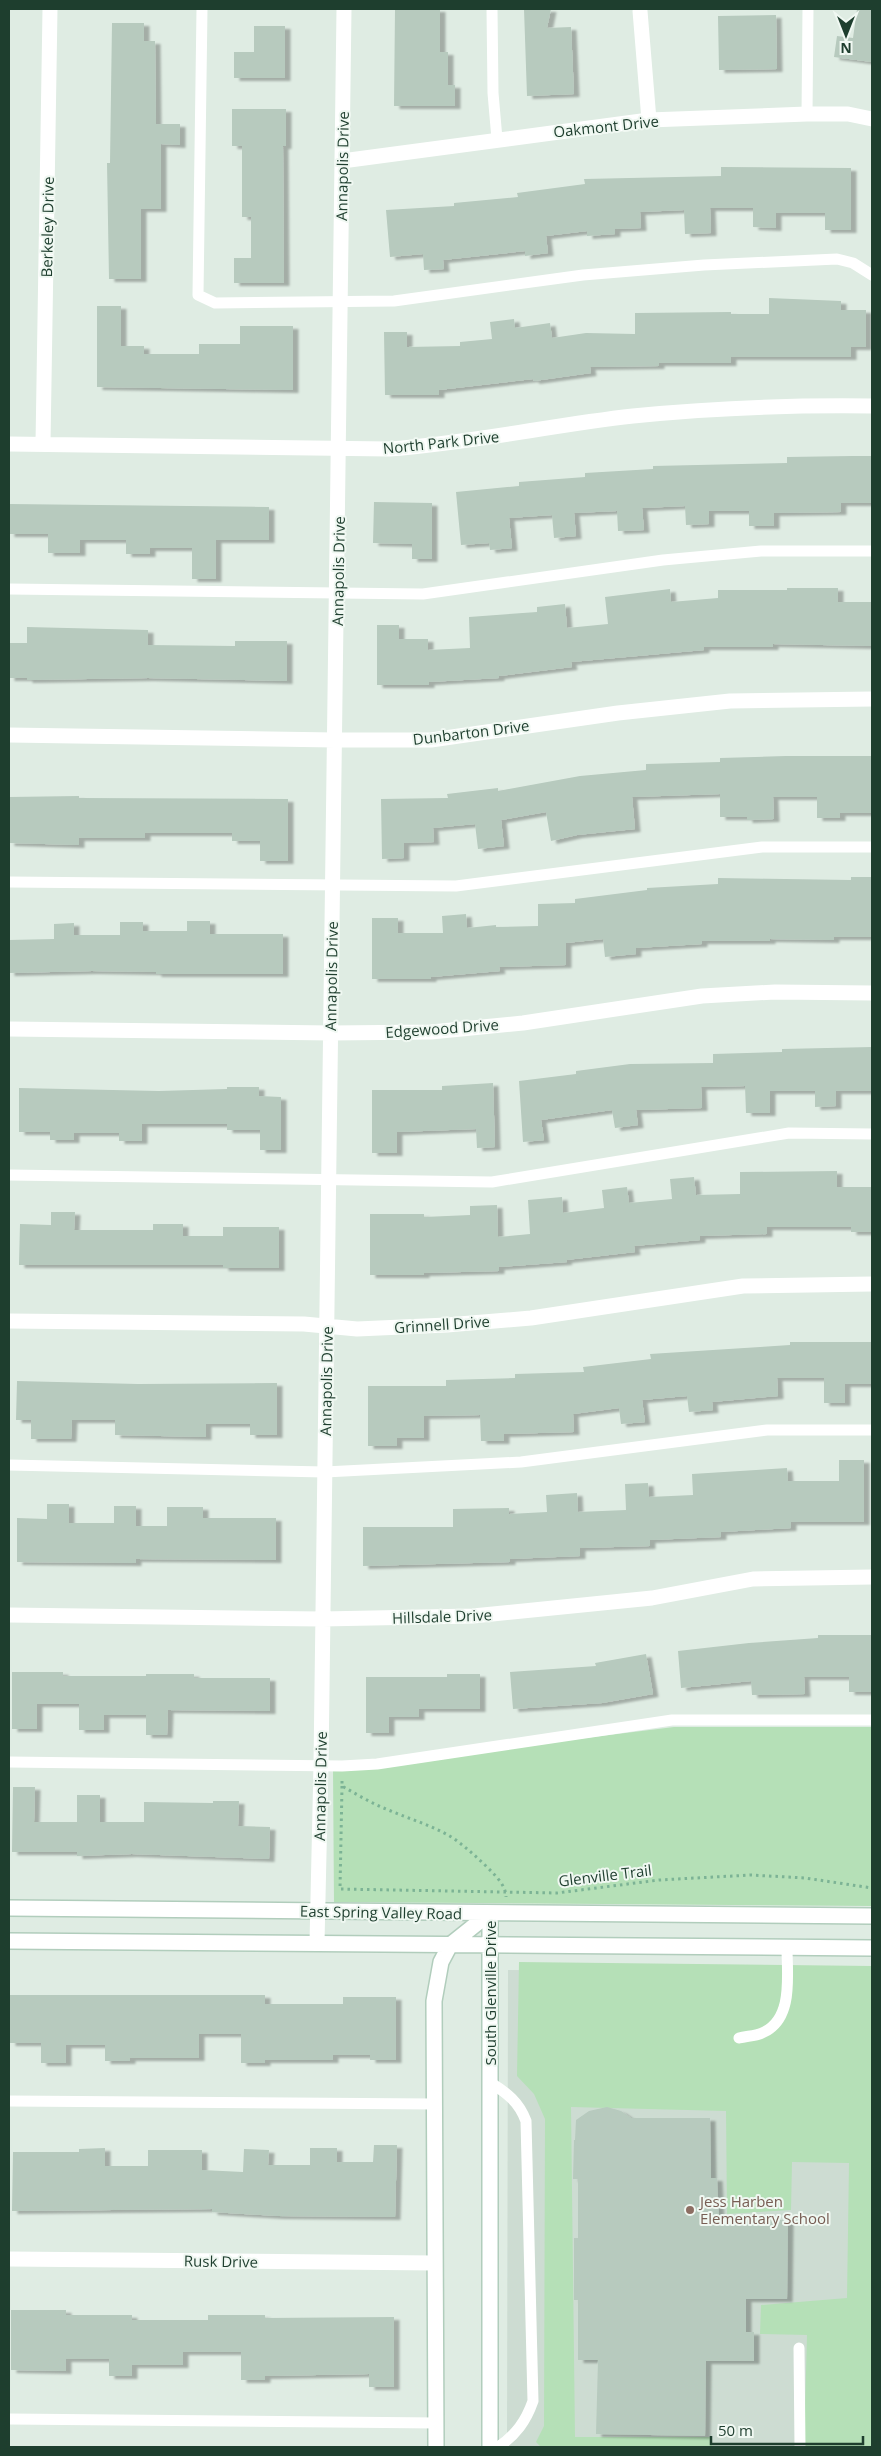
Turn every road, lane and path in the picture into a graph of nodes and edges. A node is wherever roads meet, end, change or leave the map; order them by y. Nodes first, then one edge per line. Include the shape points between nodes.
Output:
1 (50, 9) edge
2 (202, 9) edge
3 (344, 9) edge
4 (492, 9) edge
5 (808, 9) edge
6 (640, 11) dead end
7 (806, 114) junction
8 (872, 119) edge
9 (649, 120) junction
10 (497, 139) junction
11 (342, 161) junction
12 (872, 276) edge
13 (341, 301) junction
14 (872, 406) edge
15 (9, 444) edge
16 (43, 444) junction
17 (340, 450) junction
18 (872, 551) edge
19 (9, 589) edge
20 (337, 594) junction
21 (872, 698) edge
22 (9, 735) edge
23 (335, 740) junction
24 (872, 847) edge
25 (9, 882) edge
26 (332, 886) junction
27 (872, 993) edge
28 (9, 1030) edge
29 (331, 1033) junction
30 (872, 1134) edge
31 (9, 1175) edge
32 (329, 1179) junction
33 (872, 1284) edge
34 (9, 1321) edge
35 (327, 1327) junction
36 (872, 1430) edge
37 (9, 1465) edge
38 (325, 1472) junction
39 (872, 1577) edge
40 (9, 1615) edge
41 (322, 1619) junction
42 (872, 1720) edge
43 (9, 1762) edge
44 (321, 1764) junction
45 (342, 1766) junction
46 (342, 1786) junction
47 (872, 1888) edge
48 (506, 1892) junction
49 (9, 1908) edge
50 (318, 1911) junction
51 (490, 1913) junction
52 (872, 1916) edge
53 (9, 1941) edge
54 (317, 1943) junction
55 (450, 1945) junction
56 (490, 1946) junction
57 (787, 1948) junction
58 (872, 1948) edge
59 (739, 2038) dead end
60 (491, 2082) junction
61 (9, 2101) edge
62 (434, 2104) junction
63 (9, 2259) edge
64 (434, 2262) junction
65 (799, 2348) dead end
66 (9, 2419) edge
67 (436, 2423) junction
68 (510, 2439) junction
69 (436, 2447) edge
70 (490, 2447) edge
71 (498, 2447) edge
72 (520, 2447) edge
73 (800, 2447) edge

1 - 16 street, Berkeley Drive
2 - 13 lane via 198,295 215,302
3 - 11 street, Annapolis Drive
4 - 10 lane
5 - 7 lane
6 - 9 street
7 - 8 street, Oakmont Drive via 848,114
7 - 9 street, Oakmont Drive
9 - 10 street, Oakmont Drive
10 - 11 street, Oakmont Drive
11 - 13 street, Annapolis Drive
12 - 13 lane via 853,263 837,259 704,265 583,274 394,301
13 - 17 street, Annapolis Drive
14 - 17 street, North Park Drive via 800,405 632,416 431,446
15 - 16 street, North Park Drive
16 - 17 street, North Park Drive
17 - 20 street, Annapolis Drive
18 - 20 lane via 761,551 663,560 423,594
19 - 20 lane
20 - 23 street, Annapolis Drive
21 - 23 street, Dunbarton Drive via 730,701 618,713 431,740
22 - 23 street, Dunbarton Drive
23 - 26 street, Annapolis Drive
24 - 26 lane via 762,847 456,886
25 - 26 lane
26 - 29 street, Annapolis Drive
27 - 29 street, Edgewood Drive via 775,992 702,996 523,1023 431,1032
28 - 29 street, Edgewood Drive
29 - 32 street, Annapolis Drive
30 - 32 lane via 790,1133 492,1182
31 - 32 lane
32 - 35 street, Annapolis Drive
33 - 35 street, Grinnell Drive via 743,1286 531,1318 447,1325
34 - 35 street, Grinnell Drive via 304,1324
35 - 38 street, Annapolis Drive
36 - 38 lane via 767,1430 521,1462
37 - 38 lane
38 - 41 street, Annapolis Drive
39 - 41 street, Hillsdale Drive via 753,1578 652,1598 473,1616
40 - 41 street, Hillsdale Drive
41 - 44 street, Annapolis Drive
42 - 45 lane via 672,1720 377,1764
43 - 44 lane
44 - 45 lane
44 - 50 street, Annapolis Drive
45 - 46 path
46 - 48 path via 453,1838 474,1854
46 - 48 path, Glenville Trail via 340,1889
47 - 48 path, Glenville Trail via 751,1874 659,1880 557,1893
49 - 50 street, East Spring Valley Road
50 - 51 street, East Spring Valley Road
50 - 54 street, Annapolis Drive
51 - 52 street, East Spring Valley Road
51 - 55 street, South Glenville Drive
51 - 56 street, South Glenville Drive
53 - 54 street, East Spring Valley Road
54 - 55 street, East Spring Valley Road
55 - 56 street, East Spring Valley Road
55 - 62 street, South Glenville Drive via 441,1962 434,2001
56 - 57 street, East Spring Valley Road
56 - 60 street, South Glenville Drive
57 - 58 street, East Spring Valley Road
57 - 59 lane via 787,1992 783,2015 764,2033
60 - 68 lane via 509,2094 526,2121 533,2401 526,2419
60 - 70 street, South Glenville Drive
61 - 62 lane
62 - 64 street, South Glenville Drive
63 - 64 street, Rusk Drive
64 - 67 street, South Glenville Drive
65 - 73 lane
66 - 67 lane
67 - 69 street, South Glenville Drive
68 - 71 lane
68 - 72 lane

